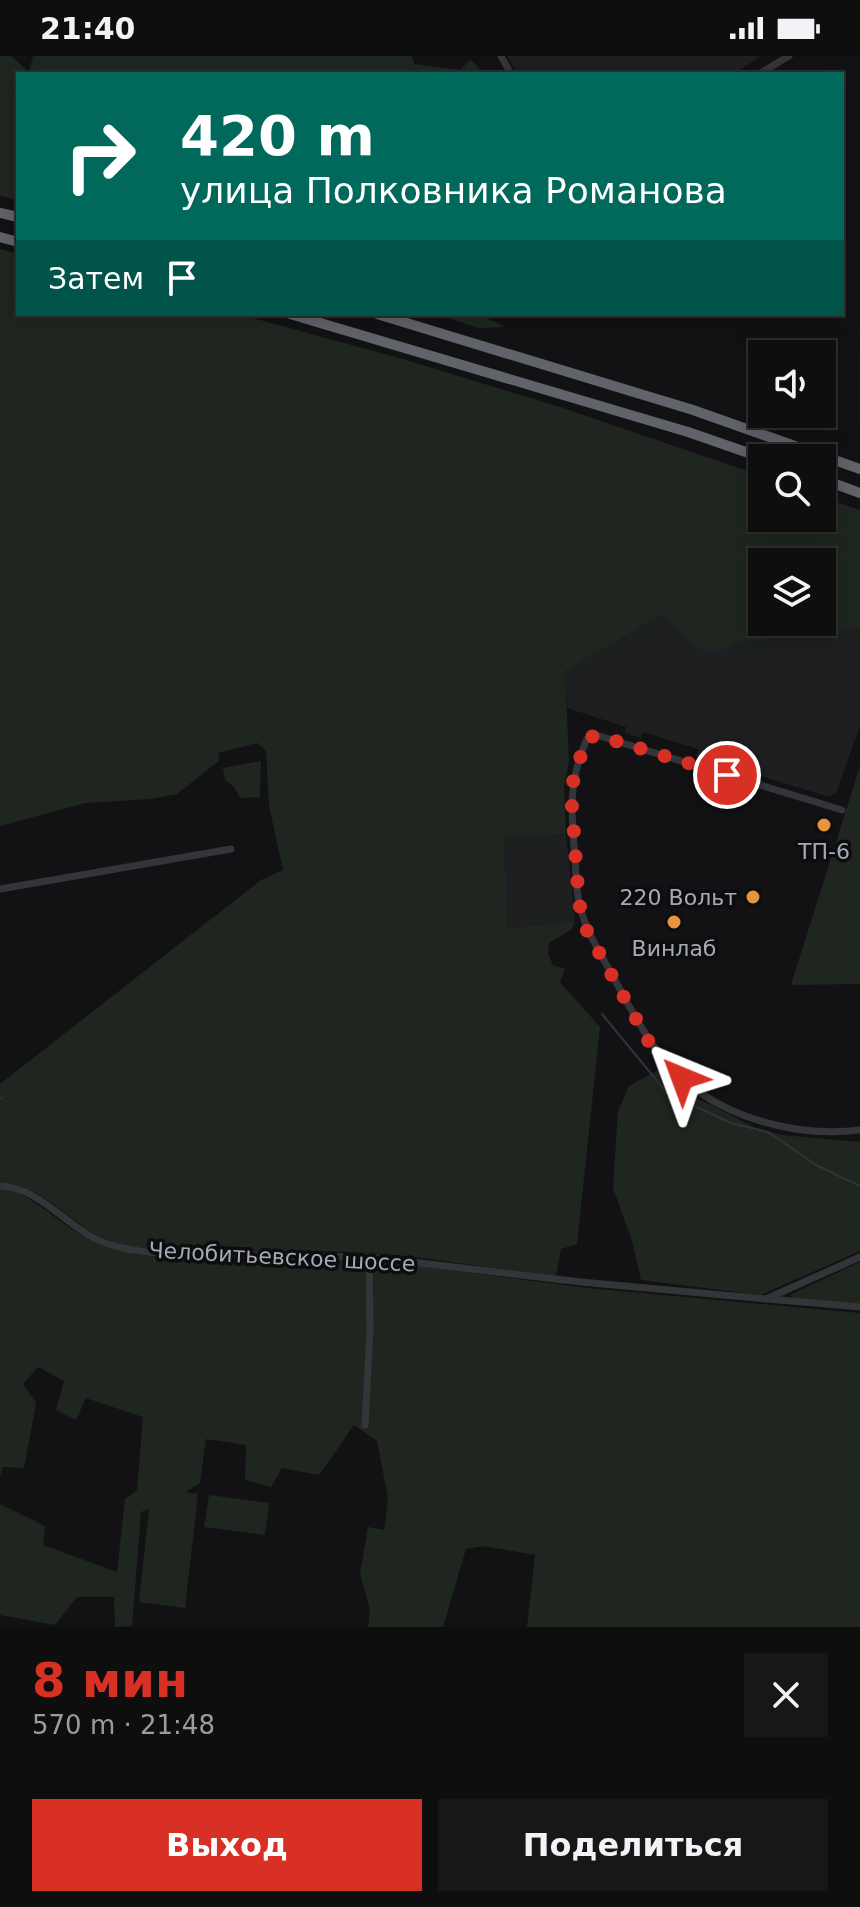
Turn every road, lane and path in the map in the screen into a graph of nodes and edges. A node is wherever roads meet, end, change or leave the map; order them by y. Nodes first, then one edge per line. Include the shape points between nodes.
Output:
1 (789, 56) edge
2 (762, 72) edge
3 (297, 316) edge
4 (384, 316) edge
5 (748, 453) edge
6 (860, 469) edge
7 (836, 484) edge
8 (860, 493) edge
9 (842, 810) dead end
10 (231, 849) dead end
11 (0, 889) edge
12 (860, 1130) edge
13 (0, 1186) edge
14 (369, 1257) junction
15 (860, 1257) edge
16 (766, 1299) junction
17 (860, 1307) edge
18 (365, 1425) dead end

1 - 2 street
3 - 5 highway
4 - 6 highway via 693,410
7 - 8 highway
9 - 12 street via 596,735 587,739 571,793 579,903 586,929 655,1051 701,1093 740,1113 794,1128
10 - 11 street
13 - 14 street, Челобитьевское шоссе via 20,1189 95,1238 134,1251
14 - 16 street, Челобитьевское шоссе
14 - 18 street
15 - 16 street
16 - 17 street, Челобитьевское шоссе

